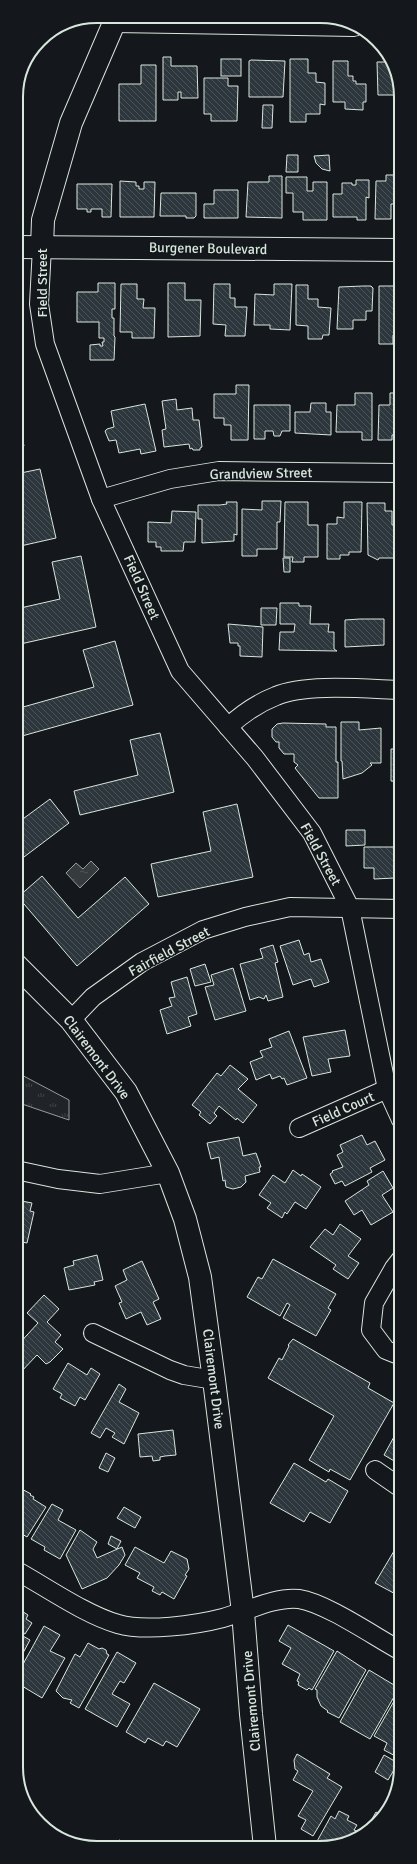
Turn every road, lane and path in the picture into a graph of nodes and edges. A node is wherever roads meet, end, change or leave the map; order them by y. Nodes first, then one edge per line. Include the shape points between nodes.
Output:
1 (114, 23) edge
2 (217, 23) edge
3 (341, 27) edge
4 (42, 246) junction
5 (23, 247) edge
6 (394, 250) edge
7 (394, 473) edge
8 (101, 499) junction
9 (394, 690) edge
10 (228, 727) junction
11 (350, 908) junction
12 (394, 909) edge
13 (23, 972) edge
14 (71, 1020) junction
15 (387, 1089) junction
16 (394, 1104) edge
17 (299, 1128) dead end
18 (23, 1172) edge
19 (168, 1173) junction
20 (394, 1268) edge
21 (93, 1333) dead end
22 (394, 1353) edge
23 (214, 1380) junction
24 (375, 1470) dead end
25 (394, 1483) edge
26 (23, 1574) edge
27 (243, 1612) junction
28 (394, 1647) edge
29 (264, 1841) edge

1 - 4 main road, Field Street via 71,123 43,220
2 - 3 street
4 - 5 main road, Burgener Boulevard
4 - 6 main road, Burgener Boulevard
4 - 8 street, Field Street via 39,304 45,344
7 - 8 street, Grandview Street via 219,471 170,479
8 - 10 street, Field Street via 180,671
9 - 10 street via 310,689 277,695 241,714
10 - 11 street, Field Street via 312,833
11 - 12 street, Fairfield Street
11 - 14 street, Fairfield Street via 290,907 245,916 203,930 142,962 93,997
11 - 15 street, Field Street
13 - 14 main road, Clairemont Drive
14 - 19 main road, Clairemont Drive via 126,1092
15 - 16 street, Field Street
15 - 17 street, Field Court
18 - 19 street via 100,1184
19 - 23 main road, Clairemont Drive via 185,1219 200,1277
20 - 22 street via 374,1303 371,1330 386,1350
21 - 23 street via 170,1370
23 - 27 main road, Clairemont Drive
24 - 25 street
26 - 27 street via 119,1625 146,1627 202,1623
27 - 28 street via 284,1599 298,1599 316,1604
27 - 29 main road, Clairemont Drive

